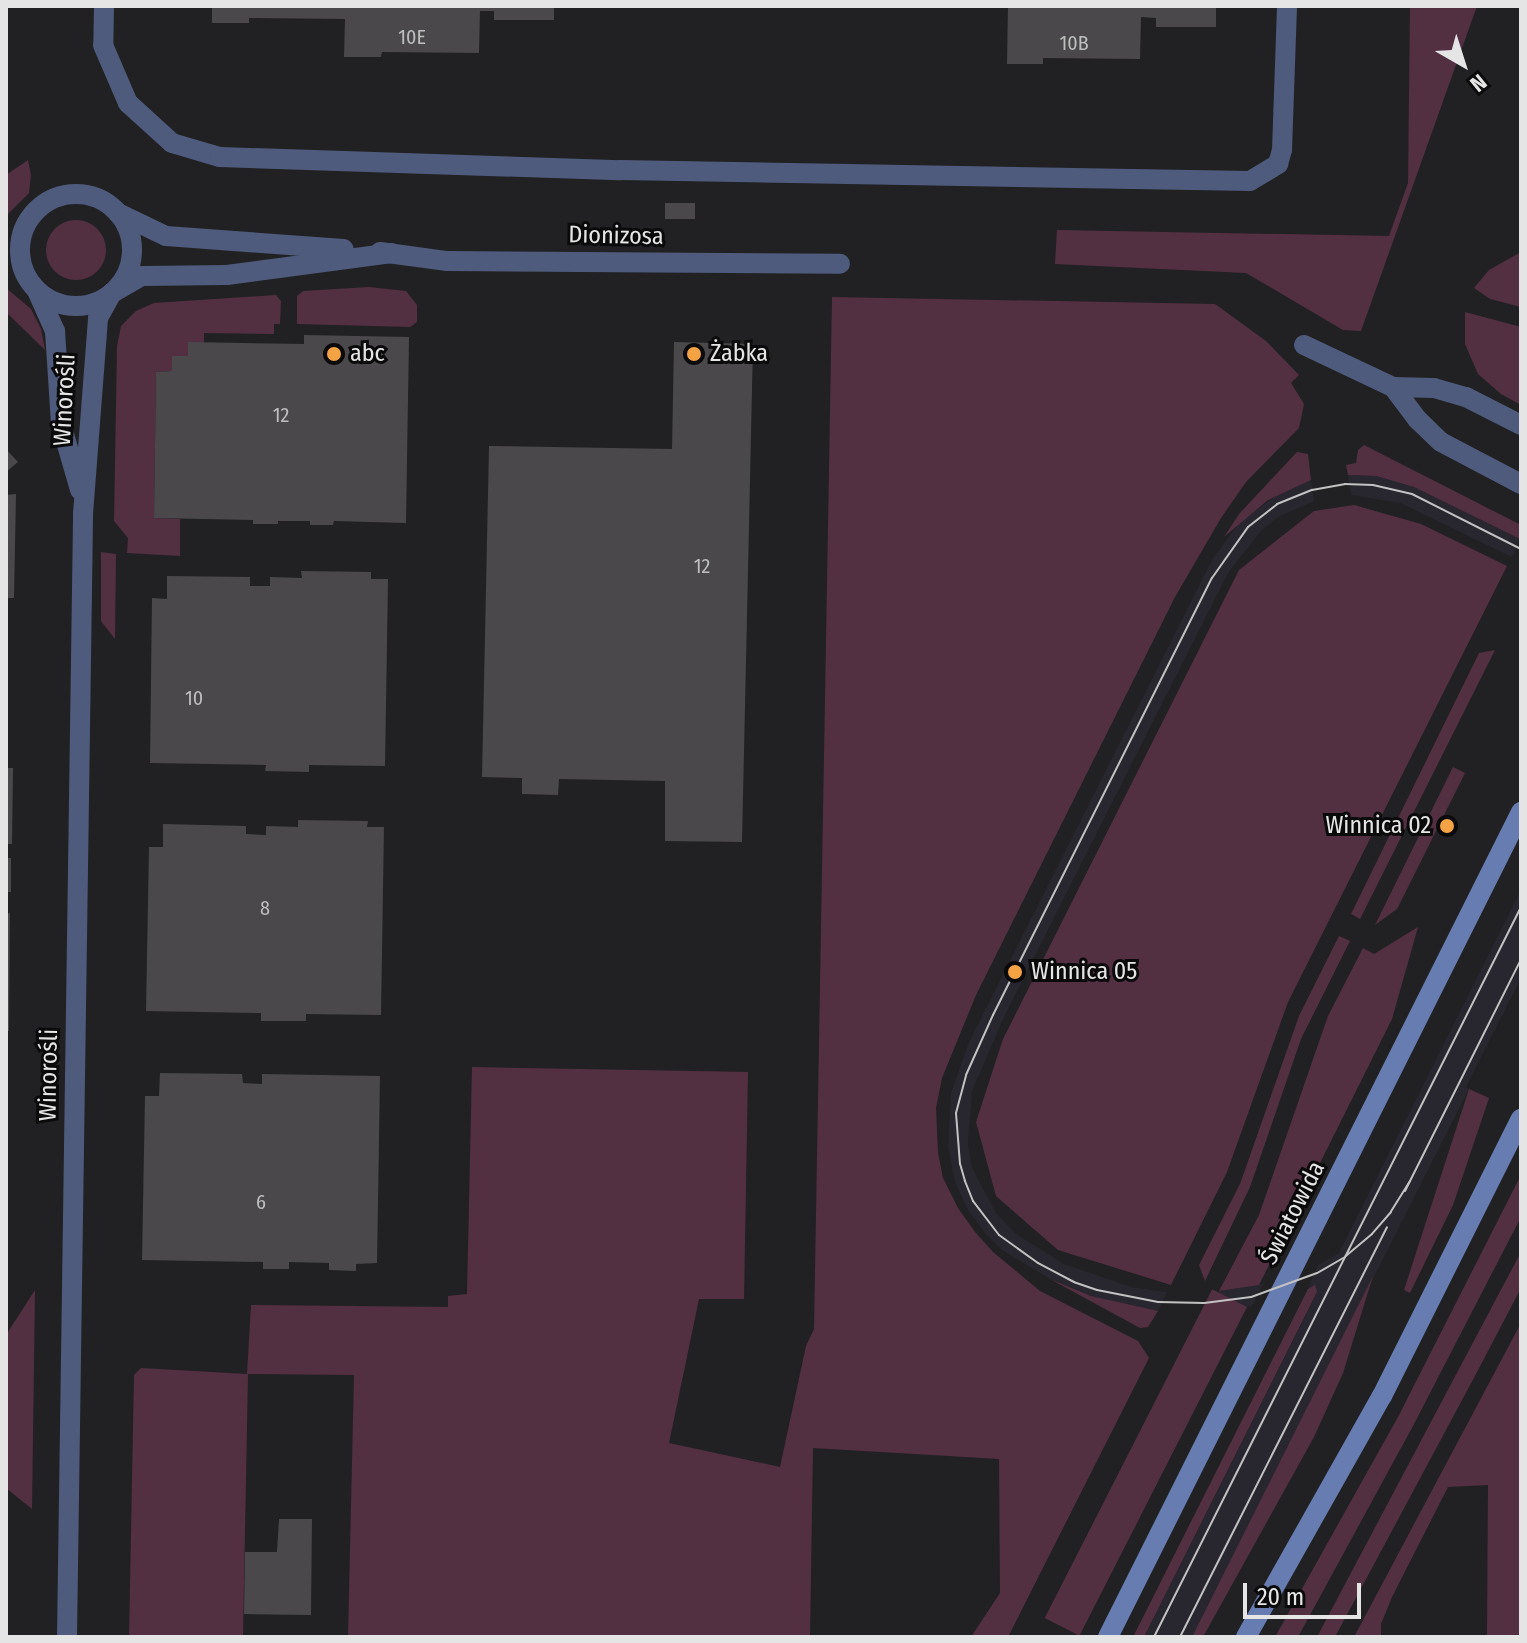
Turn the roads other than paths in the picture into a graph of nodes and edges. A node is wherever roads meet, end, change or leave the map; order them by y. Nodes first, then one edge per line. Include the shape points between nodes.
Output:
1 (104, 6) edge
2 (1287, 6) edge
3 (118, 213) junction
4 (392, 253) junction
5 (840, 264) dead end
6 (36, 290) junction
7 (112, 293) junction
8 (1304, 345) dead end
9 (1393, 387) junction
10 (1521, 425) edge
11 (1521, 484) edge
12 (83, 514) junction
13 (1521, 812) edge
14 (1521, 1119) edge
15 (67, 1637) edge
16 (1108, 1637) edge
17 (1246, 1637) edge

1 - 2 street via 103,45 128,103 172,143 220,157 1250,181 1278,164 1282,150
3 - 4 street, Dionizosa via 166,236
3 - 6 street via 81,194 41,206 20,242 22,268
3 - 7 street via 132,253 130,268
4 - 5 street, Dionizosa via 447,261
4 - 7 street, Dionizosa via 227,275 142,276
6 - 7 street via 60,305 73,306 101,301
6 - 12 street, Winorośli via 55,331 61,424
7 - 12 street, Winorośli via 98,318 94,343
8 - 9 street
9 - 10 street via 1434,388 1466,397
9 - 11 street via 1441,442
12 - 15 street, Winorośli
13 - 16 street, Światowida
14 - 17 street via 1382,1396

